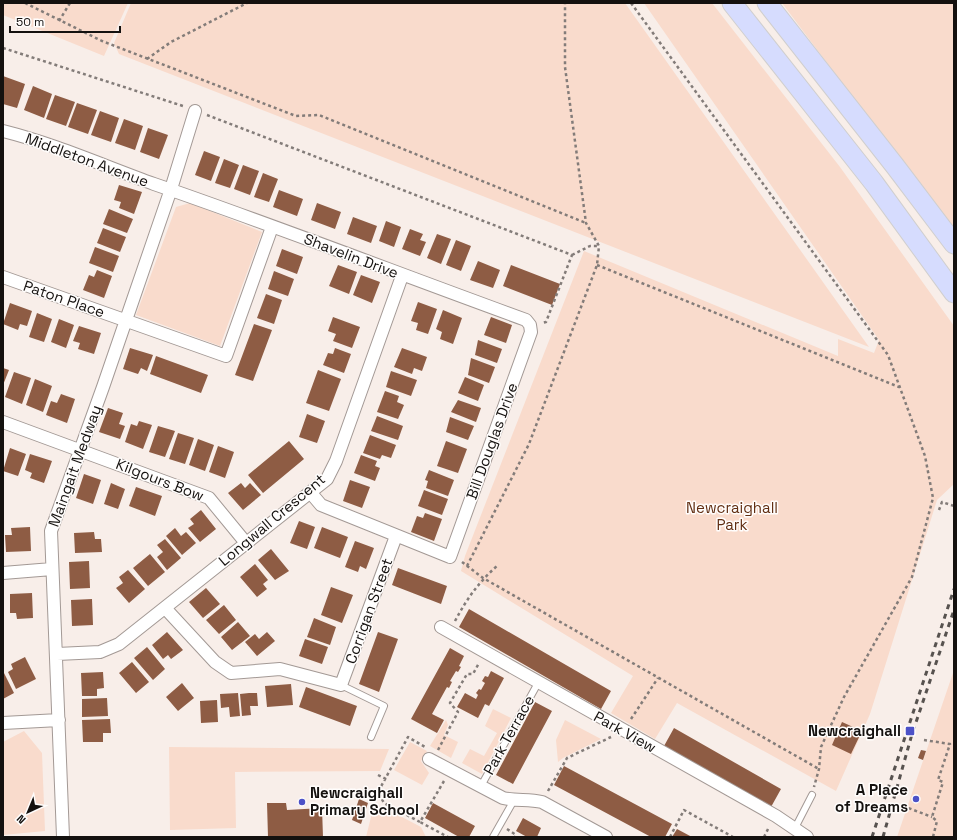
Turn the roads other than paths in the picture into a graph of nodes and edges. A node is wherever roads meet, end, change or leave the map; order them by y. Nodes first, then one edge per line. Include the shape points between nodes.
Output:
1 (732, 3) edge
2 (767, 3) edge
3 (195, 111) road end
4 (3, 131) edge
5 (171, 189) junction
6 (272, 227) junction
7 (954, 244) edge
8 (402, 276) junction
9 (3, 277) edge
10 (954, 293) edge
11 (126, 320) junction
12 (530, 325) joint
13 (3, 422) edge
14 (81, 449) junction
15 (310, 492) junction
16 (396, 536) junction
17 (246, 543) junction
18 (52, 569) junction
19 (3, 573) edge
20 (165, 608) junction
21 (446, 630) road end
22 (57, 654) junction
23 (538, 683) junction
24 (341, 686) junction
25 (59, 720) junction
26 (3, 723) edge
27 (371, 737) dead end
28 (433, 757) road end
29 (481, 786) junction
30 (812, 795) road end
31 (514, 800) junction
32 (795, 828) junction
33 (63, 837) edge
34 (494, 837) edge
35 (606, 837) edge
36 (807, 837) edge

1 - 10 main road via 874,183
2 - 7 main road
3 - 5 street, Maingait Medway
4 - 5 street, Middleton Avenue via 31,138
5 - 6 street, Shavelin Drive
5 - 11 street, Maingait Medway
6 - 8 street, Shavelin Drive
6 - 11 street, Paton Place via 226,356
8 - 12 street, Shavelin Drive via 526,320
8 - 15 street, Longwall Crescent via 336,461 327,479
9 - 11 street, Paton Place
11 - 14 street, Maingait Medway
12 - 16 street, Bill Douglas Drive via 531,332 450,557
13 - 14 street, Kilgours Bow
14 - 17 street, Kilgours Bow via 209,498
14 - 18 street, Maingait Medway via 51,531
15 - 16 street via 321,505
15 - 17 street, Longwall Crescent
16 - 24 street, Corrigan Street
17 - 20 street, Longwall Crescent
18 - 19 street
18 - 22 street, Maingait Medway
20 - 22 street, Longwall Crescent via 120,644 100,652
20 - 24 street via 215,662 231,673 280,669
21 - 23 street, Park View
22 - 25 street, Maingait Medway
23 - 29 lane, Park Terrace
23 - 32 street, Park View
24 - 27 lane via 384,706
25 - 26 street
25 - 33 street, Maingait Medway
28 - 29 street via 452,771
29 - 31 street via 503,798
30 - 32 lane
31 - 34 lane
31 - 35 street via 542,802
32 - 36 street, Park View

